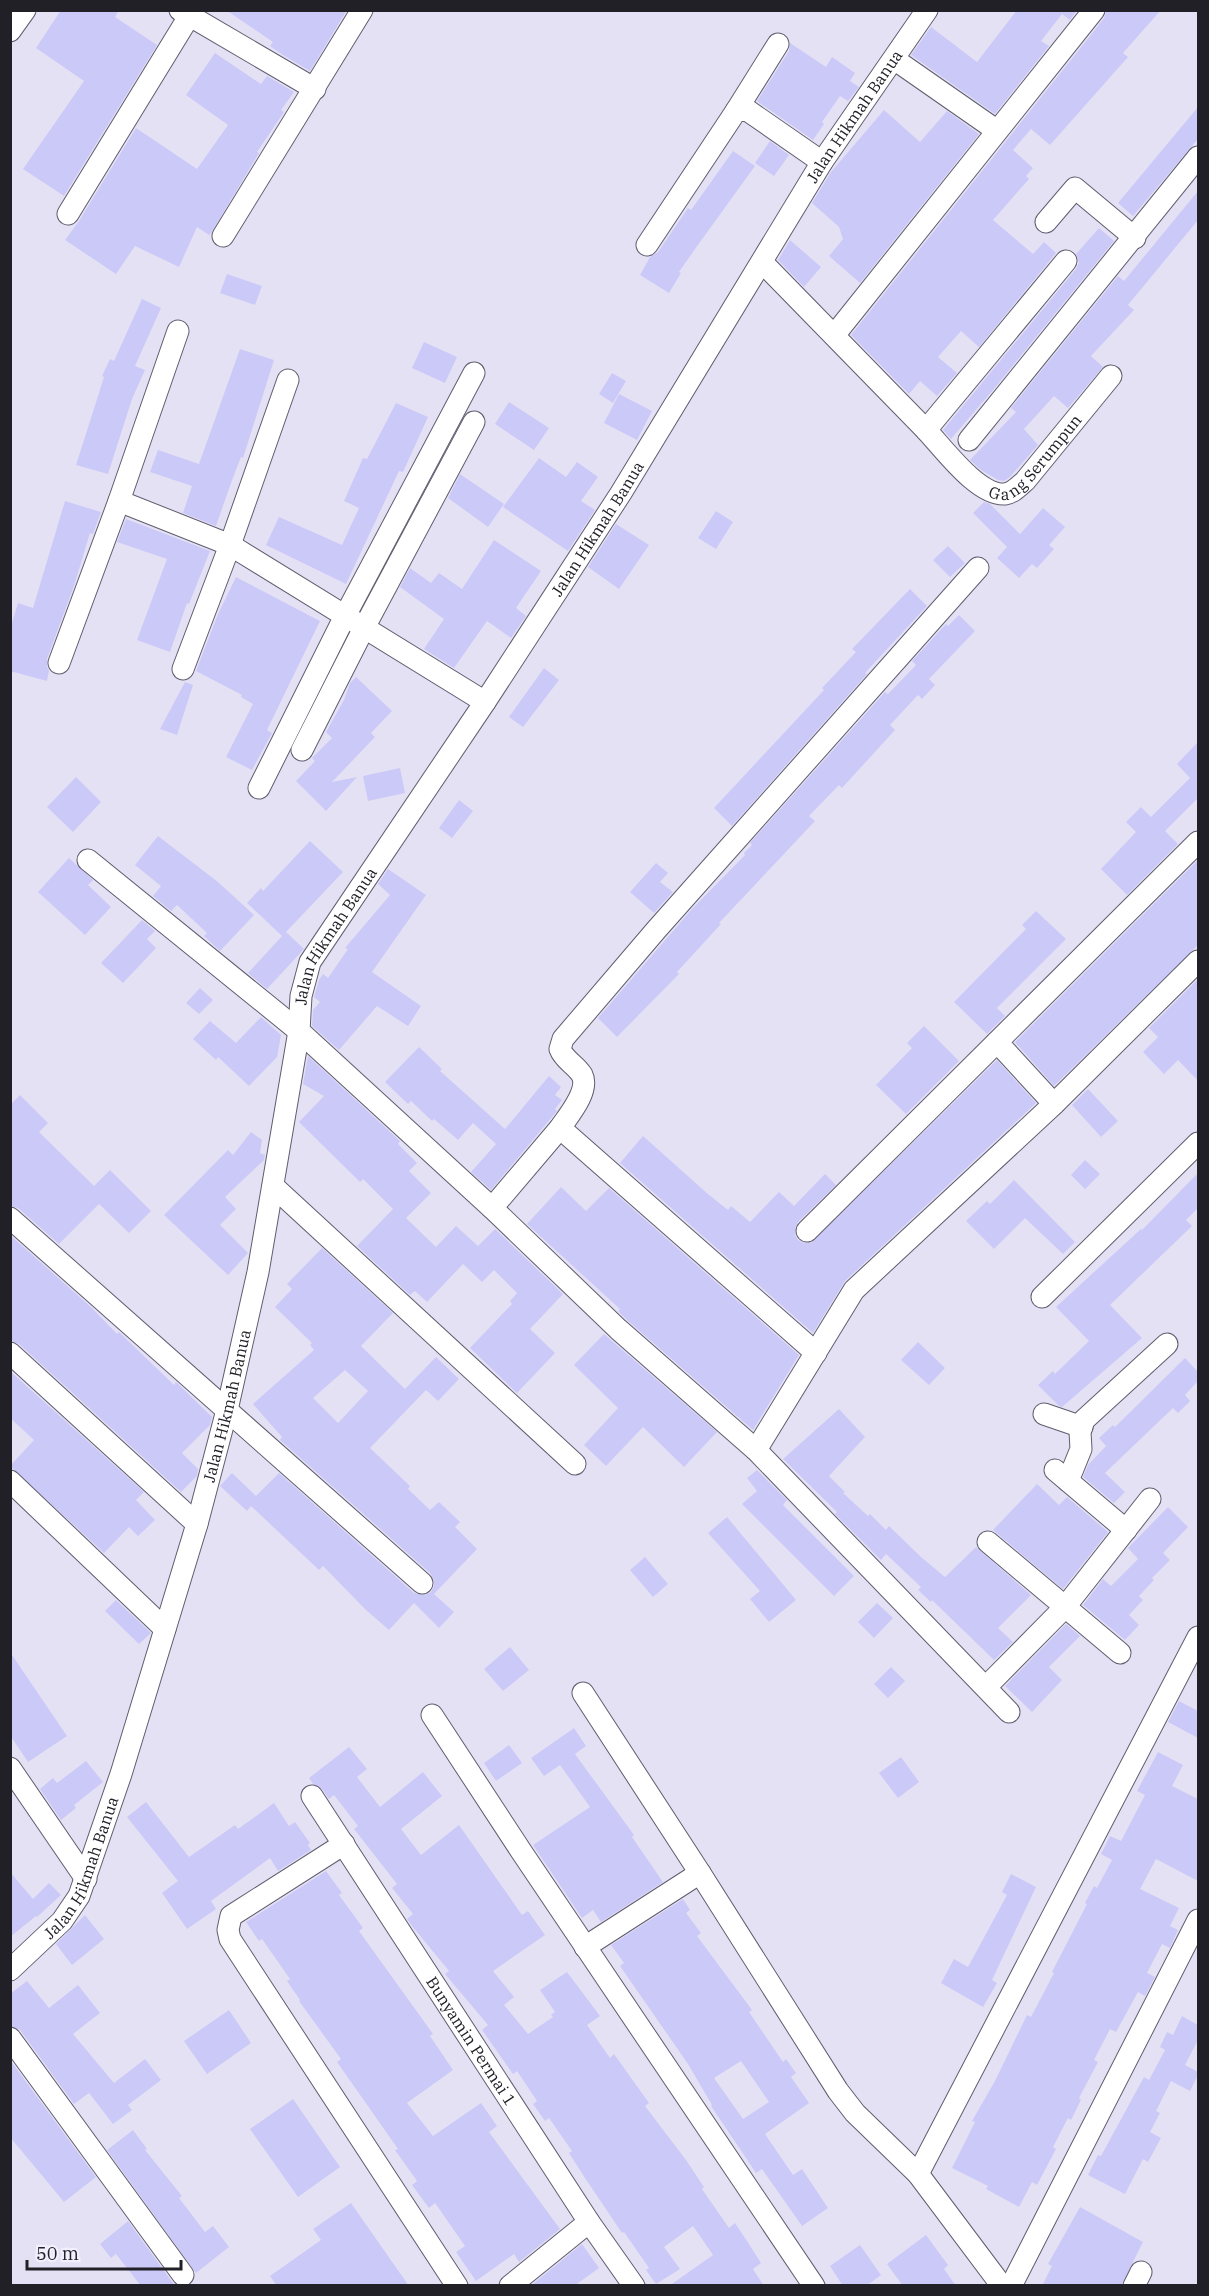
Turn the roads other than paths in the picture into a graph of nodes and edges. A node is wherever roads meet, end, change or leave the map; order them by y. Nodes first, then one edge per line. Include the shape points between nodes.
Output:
1 (25, 10) edge
2 (362, 10) edge
3 (927, 10) edge
4 (1094, 10) edge
5 (188, 13) edge
6 (10, 32) edge
7 (778, 44) dead end
8 (894, 58) junction
9 (315, 89) junction
10 (736, 111) junction
11 (996, 130) junction
12 (1198, 157) edge
13 (822, 162) junction
14 (68, 214) dead end
15 (1046, 222) dead end
16 (223, 236) dead end
17 (1135, 238) junction
18 (647, 245) dead end
19 (1066, 261) dead end
20 (762, 262) junction
21 (840, 328) dead end
22 (178, 331) dead end
23 (474, 374) dead end
24 (1111, 376) dead end
25 (288, 380) dead end
26 (474, 422) dead end
27 (926, 430) junction
28 (969, 440) dead end
29 (119, 501) junction
30 (230, 545) junction
31 (978, 568) dead end
32 (346, 614) junction
33 (365, 626) junction
34 (59, 663) dead end
35 (183, 669) dead end
36 (485, 702) junction
37 (302, 750) dead end
38 (259, 788) dead end
39 (1198, 842) edge
40 (88, 860) dead end
41 (1198, 961) edge
42 (299, 1031) junction
43 (997, 1042) junction
44 (1054, 1104) junction
45 (560, 1128) junction
46 (1198, 1143) edge
47 (273, 1186) junction
48 (492, 1208) junction
49 (10, 1218) edge
50 (807, 1231) dead end
51 (1042, 1297) dead end
52 (1167, 1344) dead end
53 (10, 1353) edge
54 (816, 1353) junction
55 (227, 1410) junction
56 (1044, 1414) dead end
57 (1082, 1426) junction
58 (756, 1450) junction
59 (575, 1464) dead end
60 (10, 1480) edge
61 (1150, 1499) dead end
62 (197, 1524) junction
63 (1125, 1530) junction
64 (988, 1542) dead end
65 (422, 1583) dead end
66 (1065, 1607) junction
67 (165, 1629) junction
68 (1198, 1637) edge
69 (1120, 1653) dead end
70 (986, 1687) junction
71 (583, 1693) dead end
72 (1009, 1712) dead end
73 (432, 1715) dead end
74 (10, 1768) edge
75 (312, 1796) dead end
76 (344, 1844) junction
77 (700, 1873) junction
78 (86, 1880) junction
79 (1198, 1920) edge
80 (585, 1947) junction
81 (11, 1968) edge
82 (10, 2038) edge
83 (918, 2174) junction
84 (589, 2222) junction
85 (183, 2275) dead end
86 (457, 2286) edge
87 (510, 2286) edge
88 (634, 2286) edge
89 (814, 2286) edge
90 (1002, 2286) edge
91 (1011, 2286) edge

1 - 6 street
2 - 9 street
3 - 8 street, Jalan Hikmah Banua
4 - 11 street
5 - 9 street
5 - 14 street
7 - 10 street
8 - 11 street
8 - 13 street, Jalan Hikmah Banua
9 - 16 street
10 - 13 street via 747,111
10 - 18 street
11 - 21 street
12 - 17 street
13 - 20 street, Jalan Hikmah Banua
15 - 17 street via 1075,188
17 - 28 street
19 - 27 street
20 - 27 street, Gang Serumpun
20 - 36 street, Jalan Hikmah Banua via 621,493
22 - 29 street
23 - 32 street
24 - 27 street, Gang Serumpun via 1012,492 981,488
25 - 30 street
26 - 33 street
29 - 30 street
29 - 34 street
30 - 32 street
30 - 35 street
31 - 45 street via 563,1039 562,1054 582,1075 584,1083
32 - 33 street
32 - 38 street
33 - 36 street
33 - 37 street
36 - 42 street, Jalan Hikmah Banua via 310,962 301,996
39 - 43 street
40 - 42 street
41 - 44 street
42 - 47 street, Jalan Hikmah Banua
42 - 48 street
43 - 44 street
43 - 50 street
44 - 54 street via 854,1290
45 - 48 street
45 - 54 street
46 - 51 street
47 - 55 street, Jalan Hikmah Banua
47 - 59 street
48 - 58 street via 618,1329
49 - 55 street
52 - 57 street
53 - 62 street
54 - 58 street
55 - 62 street, Jalan Hikmah Banua
55 - 65 street
56 - 57 street
57 - 63 street via 1081,1449 1061,1476
58 - 70 street
60 - 67 street
61 - 63 street
62 - 67 street, Jalan Hikmah Banua
63 - 66 street
64 - 66 street
66 - 69 street
66 - 70 street
67 - 78 street, Jalan Hikmah Banua
68 - 83 street
70 - 72 street
71 - 77 street
73 - 80 street
74 - 78 street
75 - 76 street, Bunyamin Permai 1
76 - 84 street, Bunyamin Permai 1
76 - 86 street via 231,1916 230,1939
77 - 80 street
77 - 83 street via 838,2091 855,2113
78 - 81 street, Jalan Hikmah Banua via 70,1912
79 - 91 street
80 - 89 street
82 - 85 street
83 - 90 street
84 - 87 street
84 - 88 street, Bunyamin Permai 1

